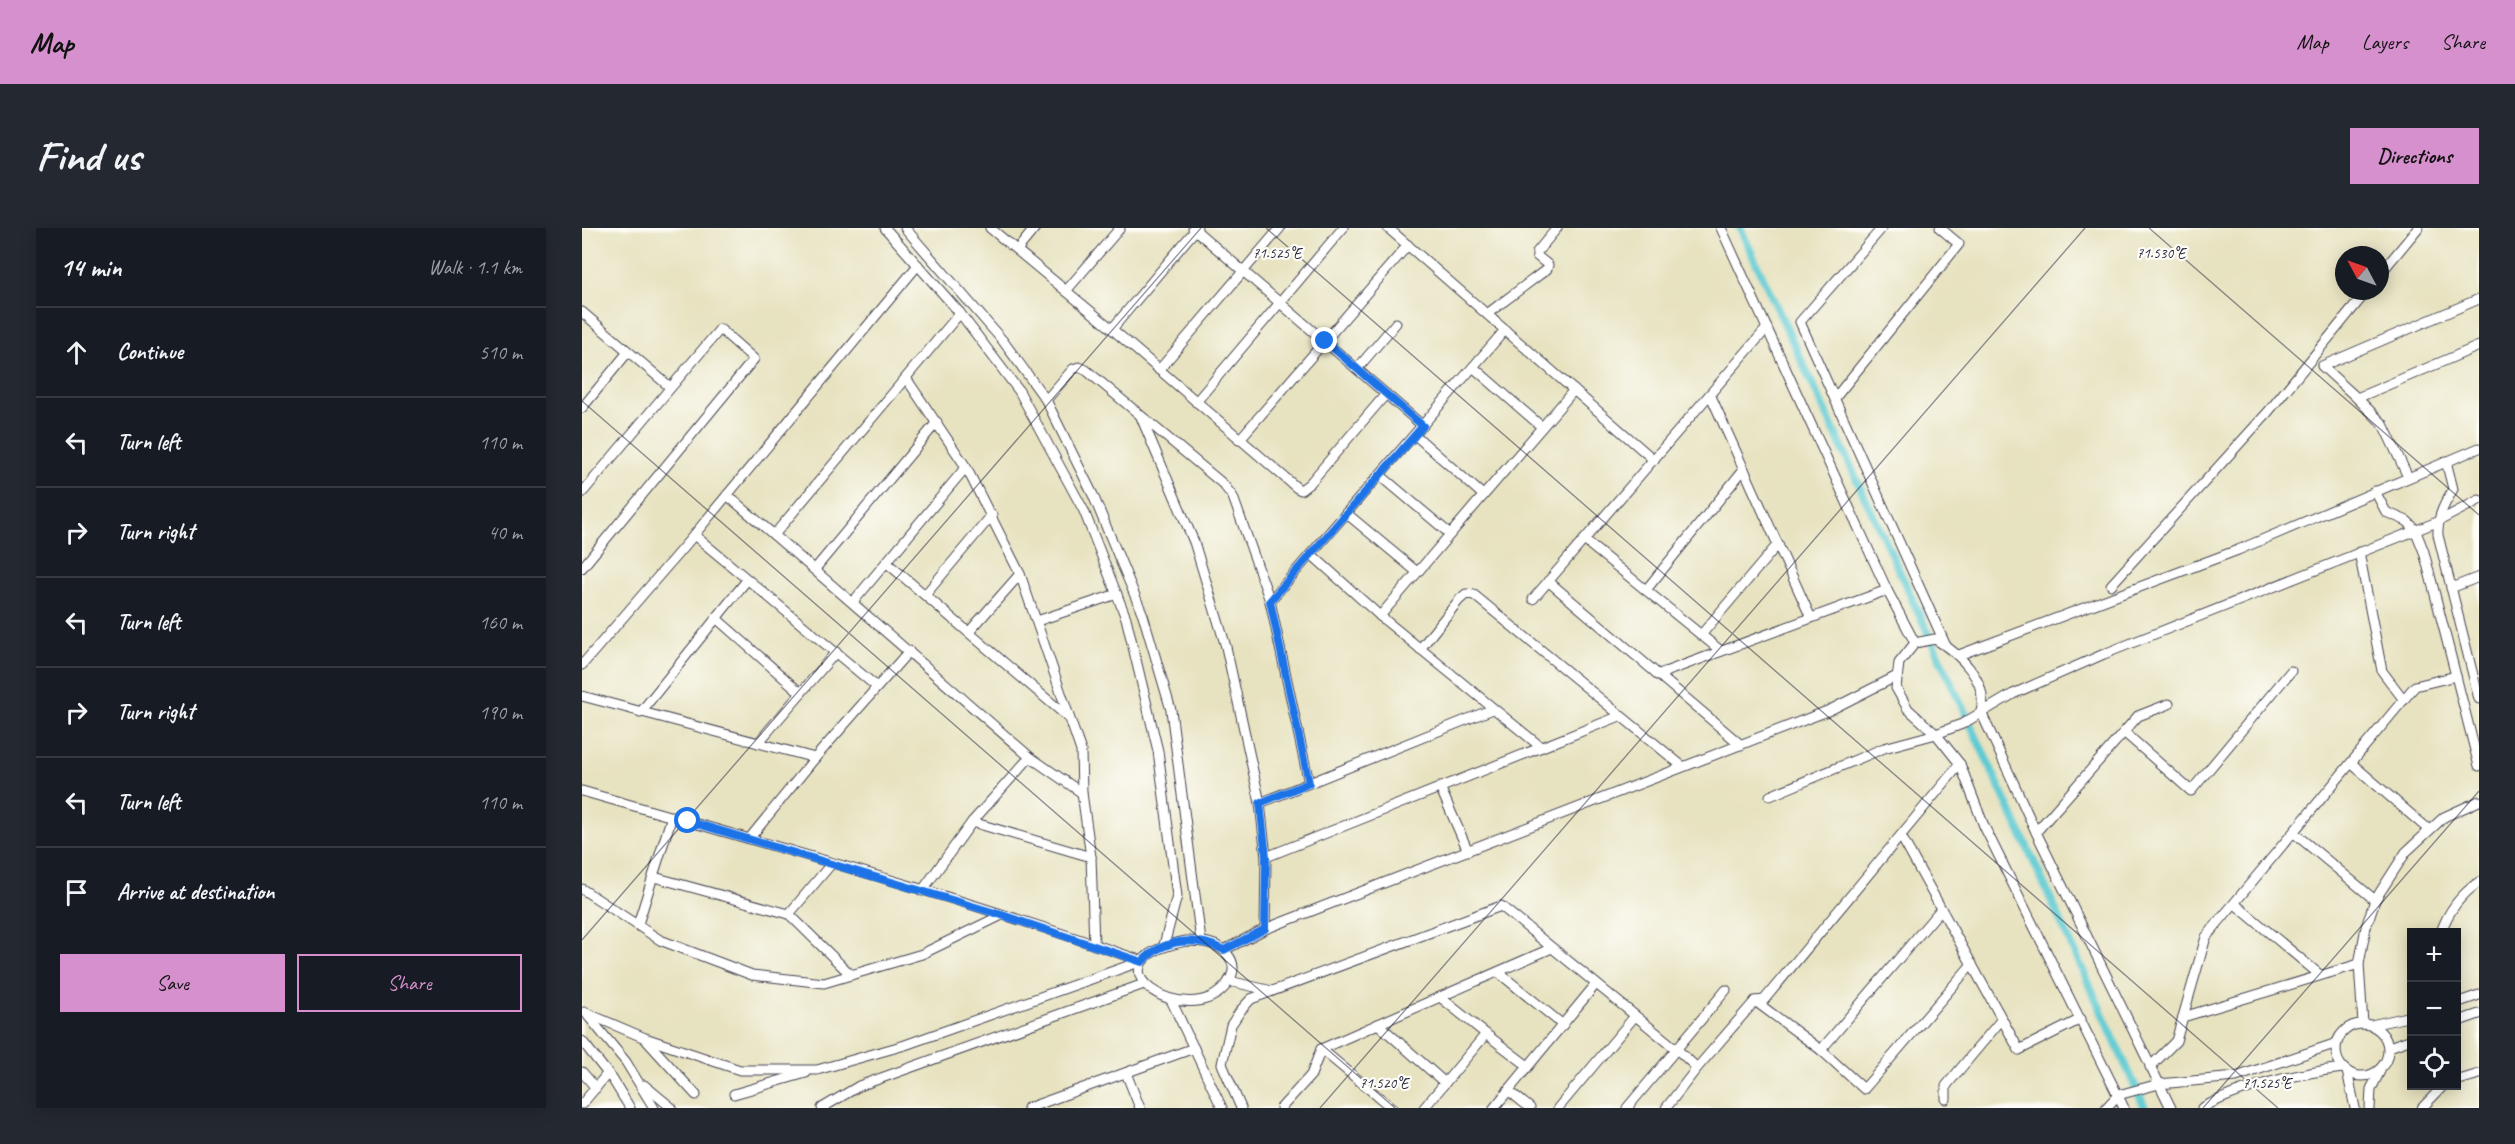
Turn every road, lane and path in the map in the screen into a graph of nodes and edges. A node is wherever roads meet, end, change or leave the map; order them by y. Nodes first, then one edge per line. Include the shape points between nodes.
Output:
1 (885, 228) edge
2 (905, 228) edge
3 (990, 228) edge
4 (1035, 228) edge
5 (1120, 228) edge
6 (1280, 228) edge
7 (1343, 228) edge
8 (1388, 228) edge
9 (1557, 228) edge
10 (1721, 228) edge
11 (1882, 228) edge
12 (1940, 228) edge
13 (2418, 228) edge
14 (1195, 229) edge
15 (1408, 245) junction
16 (1017, 250) junction
17 (2389, 263) edge
18 (918, 266) junction
19 (1244, 271) junction
20 (1066, 291) junction
21 (2479, 298) edge
22 (2360, 300) edge
23 (1282, 304) junction
24 (582, 312) edge
25 (960, 313) junction
26 (1487, 314) junction
27 (1395, 323) dead end
28 (1767, 328) junction
29 (1112, 329) junction
30 (1505, 330) junction
31 (1325, 341) junction
32 (2479, 346) edge
33 (628, 352) junction
34 (1473, 367) junction
35 (1357, 369) junction
36 (1160, 370) junction
37 (906, 378) junction
38 (670, 387) junction
39 (1574, 390) junction
40 (1386, 394) junction
41 (1710, 394) junction
42 (1835, 398) junction
43 (2357, 398) junction
44 (1046, 400) junction
45 (1196, 402) junction
46 (582, 408) edge
47 (1141, 415) junction
48 (937, 422) junction
49 (1423, 426) junction
50 (1542, 427) junction
51 (1415, 435) junction
52 (1239, 440) junction
53 (2479, 448) edge
54 (1654, 460) junction
55 (2446, 461) junction
56 (966, 467) junction
57 (1744, 469) junction
58 (1380, 475) junction
59 (2408, 477) junction
60 (2375, 491) junction
61 (582, 493) edge
62 (727, 495) junction
63 (1483, 495) junction
64 (2479, 500) edge
65 (1347, 513) junction
66 (992, 515) junction
67 (2438, 522) junction
68 (2415, 529) junction
69 (1450, 534) junction
70 (694, 535) junction
71 (774, 535) junction
72 (1584, 540) junction
73 (1778, 544) junction
74 (2359, 552) junction
75 (1311, 554) junction
76 (886, 562) junction
77 (582, 568) edge
78 (815, 569) junction
79 (1417, 572) junction
80 (1020, 573) junction
81 (2479, 577) edge
82 (747, 579) junction
83 (1548, 581) junction
84 (2111, 585) dead end
85 (2451, 588) junction
86 (1646, 590) junction
87 (1887, 590) junction
88 (1117, 594) junction
89 (925, 595) junction
90 (1533, 599) dead end
91 (1270, 601) junction
92 (853, 602) junction
93 (1380, 616) junction
94 (716, 618) junction
95 (1811, 618) junction
96 (1036, 621) junction
97 (969, 632) junction
98 (1701, 635) junction
99 (1915, 643) junction
100 (1946, 646) junction
101 (1420, 649) junction
102 (909, 651) junction
103 (1721, 651) junction
104 (836, 652) junction
105 (1959, 655) junction
106 (582, 665) edge
107 (2291, 671) dead end
108 (1658, 675) junction
109 (1897, 676) junction
110 (2456, 676) junction
111 (877, 687) junction
112 (801, 693) junction
113 (582, 696) edge
114 (2479, 699) edge
115 (2403, 700) junction
116 (2169, 704) dead end
117 (1493, 709) junction
118 (1981, 712) junction
119 (640, 713) junction
120 (1620, 716) junction
121 (1070, 718) junction
122 (2125, 733) junction
123 (1936, 734) junction
124 (758, 743) junction
125 (1741, 745) junction
126 (1541, 747) junction
127 (1030, 757) junction
128 (815, 758) junction
129 (1960, 764) junction
130 (2351, 764) junction
131 (1682, 766) junction
132 (2479, 766) edge
133 (1309, 783) junction
134 (1440, 787) junction
135 (582, 791) edge
136 (1082, 793) junction
137 (1770, 796) dead end
138 (2479, 801) edge
139 (1260, 803) junction
140 (672, 816) junction
141 (972, 822) junction
142 (2429, 830) junction
143 (2036, 832) junction
144 (2294, 833) junction
145 (1901, 836) junction
146 (749, 839) junction
147 (1468, 851) junction
148 (1091, 857) junction
149 (1266, 857) junction
150 (832, 863) junction
151 (654, 878) junction
152 (2479, 882) edge
153 (582, 889) edge
154 (922, 891) junction
155 (2375, 900) junction
156 (2235, 904) junction
157 (1941, 909) junction
158 (789, 914) junction
159 (1002, 915) junction
160 (638, 924) junction
161 (2443, 928) edge
162 (1265, 929) junction
163 (1201, 941) junction
164 (1094, 945) junction
165 (1164, 945) junction
166 (1552, 948) junction
167 (1224, 950) junction
168 (1142, 962) junction
169 (1972, 964) junction
170 (2359, 964) junction
171 (1498, 972) junction
172 (851, 975) junction
173 (2320, 975) junction
174 (1229, 981) junction
175 (1144, 984) junction
176 (1596, 984) junction
177 (1726, 990) dead end
178 (1275, 992) junction
179 (2479, 995) edge
180 (1440, 997) junction
181 (1172, 1000) junction
182 (1755, 1001) junction
183 (2461, 1002) edge
184 (583, 1011) edge
185 (2479, 1014) edge
186 (1635, 1016) junction
187 (2183, 1017) junction
188 (2407, 1017) edge
189 (2002, 1019) junction
190 (2081, 1019) junction
191 (2461, 1021) edge
192 (1378, 1024) junction
193 (2367, 1024) junction
194 (1563, 1025) junction
195 (1486, 1034) junction
196 (645, 1038) junction
197 (582, 1041) edge
198 (2407, 1041) edge
199 (2337, 1042) junction
200 (2388, 1047) junction
201 (1194, 1048) junction
202 (1321, 1049) junction
203 (1677, 1049) junction
204 (1821, 1050) junction
205 (1528, 1066) junction
206 (2150, 1067) junction
207 (1697, 1068) junction
208 (2381, 1068) junction
209 (2345, 1069) junction
210 (817, 1070) junction
211 (582, 1072) edge
212 (608, 1073) junction
213 (1126, 1073) junction
214 (2479, 1074) edge
215 (638, 1080) junction
216 (2461, 1080) edge
217 (1445, 1083) junction
218 (2159, 1084) junction
219 (596, 1088) junction
220 (1508, 1090) junction
221 (2439, 1090) edge
222 (734, 1094) dead end
223 (696, 1095) dead end
224 (2118, 1095) junction
225 (1946, 1099) dead end
226 (582, 1104) edge
227 (630, 1108) edge
228 (654, 1108) edge
229 (672, 1108) edge
230 (822, 1108) edge
231 (1029, 1108) edge
232 (1140, 1108) edge
233 (1222, 1108) edge
234 (1241, 1108) edge
235 (1281, 1108) edge
236 (1392, 1108) edge
237 (1424, 1108) edge
238 (1494, 1108) edge
239 (1530, 1108) edge
240 (1557, 1108) edge
241 (1627, 1108) edge
242 (1666, 1108) edge
243 (2106, 1108) edge
244 (2124, 1108) edge
245 (2171, 1108) edge
246 (2202, 1108) edge
247 (2355, 1108) edge
248 (2370, 1108) edge
249 (2422, 1108) edge

1 - 18 street
2 - 44 street via 1004,341
3 - 16 street
4 - 16 street
5 - 20 street
6 - 19 street
7 - 23 street
8 - 15 street
9 - 26 street via 1537,252 1547,269
10 - 28 street
11 - 42 street via 1800,322
12 - 42 street via 1959,244
13 - 17 street
14 - 19 street
14 - 29 street
15 - 26 street
15 - 31 street
16 - 20 street
18 - 25 street
18 - 62 street
19 - 23 street
19 - 36 street
20 - 29 street
21 - 43 street via 2322,366
22 - 84 street via 2268,412
23 - 31 street
23 - 45 street
24 - 33 street
25 - 37 street
25 - 88 street via 1018,391 1084,511
26 - 30 street
27 - 35 street
28 - 41 street
28 - 87 street
29 - 36 street
30 - 34 street
30 - 39 street
31 - 35 street
31 - 52 street
32 - 43 street
33 - 38 street
33 - 46 street
34 - 49 street
34 - 50 street
35 - 40 street
36 - 45 street
37 - 48 street
37 - 71 street
38 - 61 street
38 - 77 street via 720,329 754,359
39 - 50 street
39 - 54 street
40 - 49 street
40 - 52 street via 1301,490
41 - 54 street
41 - 57 street
42 - 100 street
43 - 59 street via 2383,424
44 - 47 street via 1079,367
44 - 163 street via 1093,495 1143,615 1171,710
45 - 52 street
47 - 91 street via 1223,484 1233,497
47 - 139 street via 1194,542 1226,647
48 - 56 street
48 - 78 street
49 - 51 street
50 - 63 street
51 - 58 street
51 - 63 street
53 - 55 street
54 - 72 street
55 - 59 street
55 - 67 street via 2453,489
56 - 66 street
56 - 76 street
57 - 73 street
57 - 86 street
58 - 65 street
58 - 69 street
59 - 60 street
60 - 68 street via 2386,512
60 - 105 street via 2238,550
62 - 70 street
62 - 71 street
63 - 69 street
64 - 67 street
65 - 75 street
65 - 79 street
66 - 80 street
66 - 89 street
67 - 68 street
67 - 85 street
68 - 74 street
68 - 110 street
69 - 79 street
70 - 82 street
70 - 106 street
71 - 78 street
72 - 83 street
72 - 86 street
73 - 95 street
73 - 98 street
74 - 115 street via 2382,671
74 - 118 street via 2104,654
75 - 91 street
75 - 93 street
76 - 89 street
76 - 92 street
78 - 92 street
79 - 93 street
80 - 96 street
80 - 97 street
81 - 85 street
82 - 94 street
82 - 104 street
83 - 90 street
83 - 108 street
85 - 114 street
86 - 98 street
87 - 95 street
87 - 99 street
88 - 96 street
88 - 165 street via 1158,751 1177,896
89 - 97 street
91 - 133 street
92 - 102 street
93 - 101 street
94 - 112 street
94 - 119 street
95 - 103 street
96 - 121 street
97 - 121 street
98 - 103 street
99 - 100 street via 1935,639
99 - 109 street via 1899,663
100 - 105 street
101 - 117 street
101 - 120 street via 1459,600 1466,594 1474,595
102 - 111 street
102 - 127 street
103 - 108 street
104 - 111 street
104 - 112 street
105 - 118 street via 1972,671 1984,700
107 - 122 street via 2191,791
108 - 125 street
109 - 123 street via 1896,688 1908,709
109 - 125 street via 1830,710
110 - 115 street via 2415,686
110 - 132 street
111 - 128 street
112 - 124 street
113 - 119 street
115 - 130 street
116 - 122 street via 2138,716
117 - 126 street
117 - 133 street
118 - 123 street
118 - 143 street
119 - 124 street
120 - 126 street
120 - 131 street
121 - 136 street via 1081,751
122 - 143 street
123 - 129 street
123 - 137 street via 1884,748
124 - 128 street
125 - 131 street
126 - 134 street
127 - 136 street
127 - 141 street
128 - 146 street
129 - 145 street
129 - 190 street via 1984,826
130 - 142 street
130 - 144 street
131 - 147 street
133 - 139 street
134 - 147 street
134 - 149 street
135 - 140 street
136 - 148 street
138 - 142 street via 2444,817
139 - 149 street
140 - 146 street
140 - 151 street
141 - 148 street
141 - 154 street
142 - 155 street via 2406,852
143 - 206 street
144 - 155 street
144 - 156 street
145 - 157 street
145 - 182 street via 1764,999
146 - 150 street
147 - 162 street
148 - 164 street
149 - 162 street
150 - 154 street
150 - 158 street
151 - 158 street
151 - 160 street
152 - 161 street via 2447,915
153 - 160 street
154 - 159 street
155 - 170 street
156 - 173 street
156 - 187 street via 2206,937
157 - 169 street
157 - 204 street
158 - 172 street
159 - 164 street
159 - 172 street via 922,954
160 - 172 street via 660,940 752,975 824,983
162 - 167 street
163 - 165 street
163 - 167 street
164 - 168 street
165 - 168 street
166 - 171 street
166 - 176 street
166 - 178 street via 1501,906
167 - 174 street via 1233,962
168 - 175 street
168 - 210 street via 906,1045
169 - 189 street
169 - 204 street via 1864,1089
170 - 173 street
170 - 193 street
171 - 180 street
171 - 194 street
173 - 187 street
174 - 178 street
174 - 181 street via 1222,991 1208,998
175 - 181 street
175 - 230 street via 859,1086
176 - 186 street
176 - 194 street
177 - 203 street
178 - 234 street via 1251,999 1231,1025 1222,1064
179 - 183 street
180 - 192 street
180 - 195 street
181 - 201 street
182 - 204 street
182 - 207 street
184 - 196 street
184 - 215 street
185 - 191 street
186 - 203 street
186 - 240 street
187 - 206 street via 2176,1041
188 - 193 street
189 - 190 street via 2019,1050
189 - 225 street via 1946,1086
190 - 224 street
192 - 202 street
192 - 217 street
193 - 199 street via 2347,1029
193 - 200 street via 2381,1031
194 - 205 street
195 - 205 street
195 - 217 street
196 - 210 street via 740,1070
196 - 223 street
197 - 212 street
198 - 200 street
199 - 209 street via 2336,1053
199 - 218 street via 2236,1077
200 - 208 street
201 - 213 street
201 - 233 street
202 - 235 street via 1311,1075
202 - 236 street
203 - 207 street
203 - 241 street
205 - 220 street
206 - 218 street
207 - 242 street
208 - 209 street via 2362,1076
208 - 248 street via 2371,1089
209 - 246 street via 2307,1072 2216,1100
209 - 247 street
210 - 222 street
211 - 219 street
212 - 219 street
212 - 227 street
213 - 231 street
213 - 232 street
214 - 216 street
215 - 228 street
215 - 229 street
217 - 237 street
218 - 224 street
218 - 245 street
219 - 226 street
220 - 238 street
220 - 239 street
221 - 249 street
224 - 243 street
224 - 244 street

